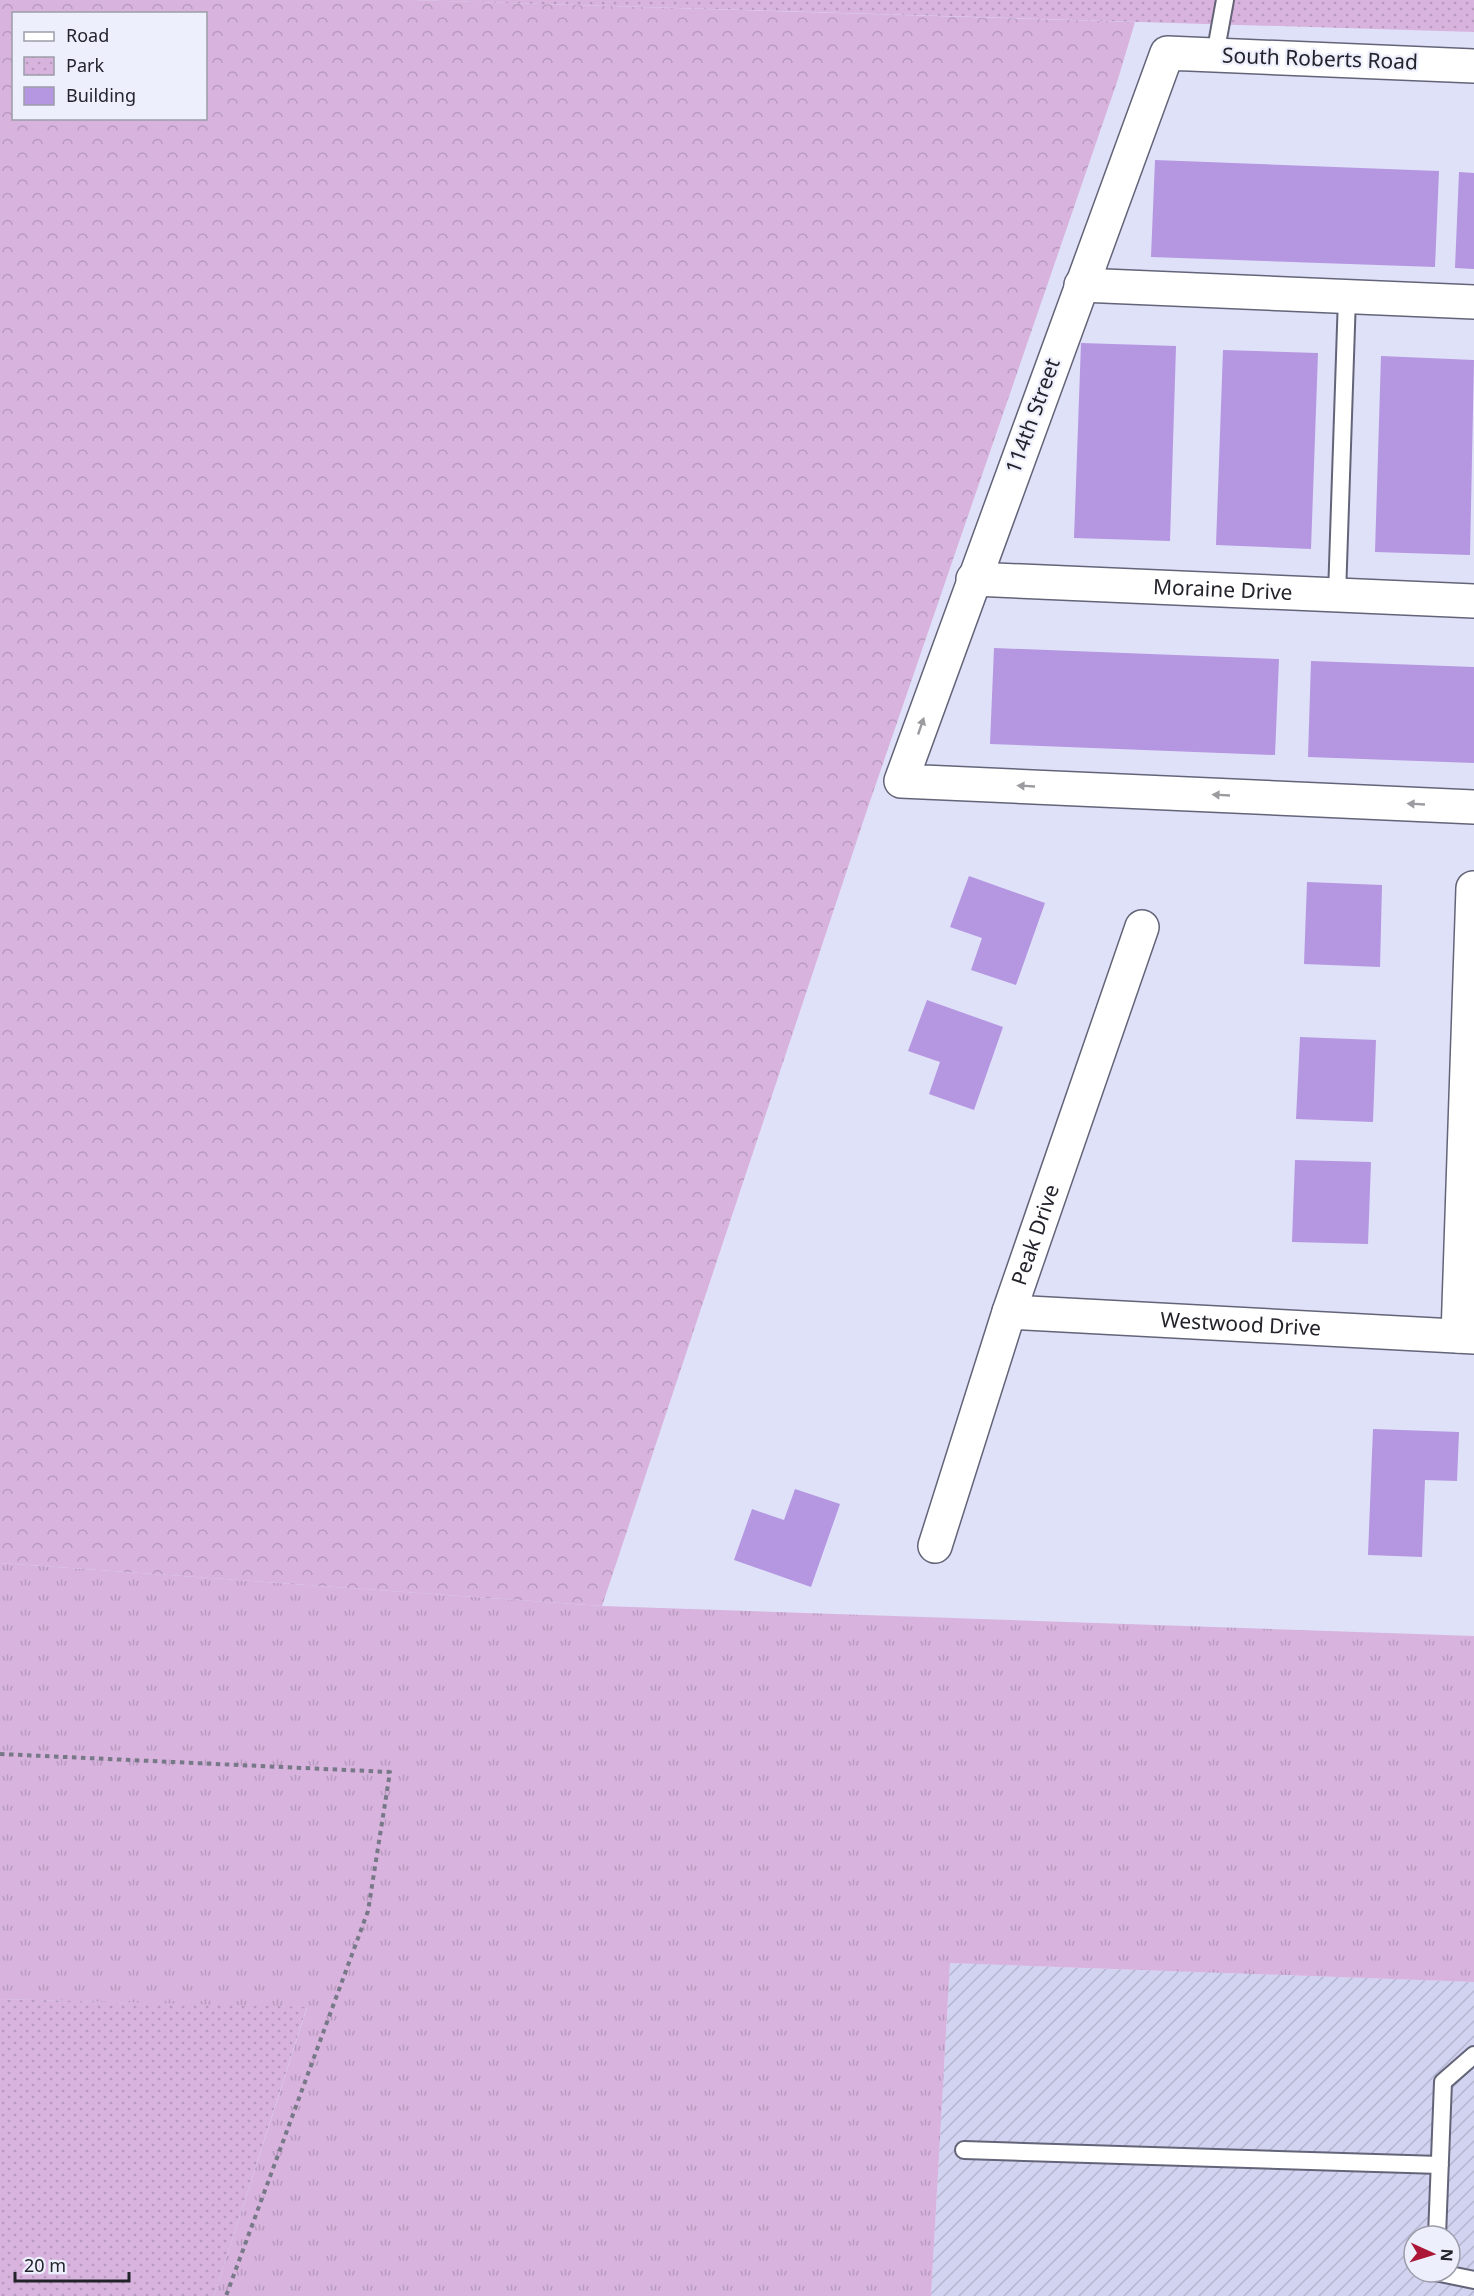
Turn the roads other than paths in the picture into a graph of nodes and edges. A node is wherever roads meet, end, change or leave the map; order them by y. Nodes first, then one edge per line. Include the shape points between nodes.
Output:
1 (1225, 0) edge
2 (1167, 53) joint
3 (1215, 55) junction
4 (1474, 66) edge
5 (1081, 285) junction
6 (1347, 297) junction
7 (1474, 302) edge
8 (973, 579) junction
9 (1337, 595) junction
10 (1474, 601) edge
11 (1474, 807) edge
12 (1473, 888) edge
13 (1142, 927) dead end
14 (1009, 1312) junction
15 (1466, 1337) edge
16 (935, 1546) dead end
17 (1474, 2055) edge
18 (964, 2150) dead end
19 (1440, 2165) junction
20 (1438, 2224) edge

1 - 3 lane
2 - 3 street, South Roberts Road
2 - 5 street, 114th Street
3 - 4 street, South Roberts Road
5 - 6 street
5 - 8 street, 114th Street
6 - 7 street
6 - 9 lane
8 - 9 street, Moraine Drive
11 -> 8 street, 114th Street via 902,781
9 - 10 street, Moraine Drive
12 - 15 street
13 - 14 street, Peak Drive
14 - 15 street, Westwood Drive
14 - 16 street, Peak Drive
17 - 19 lane via 1443,2082
18 - 19 lane
19 - 20 lane

